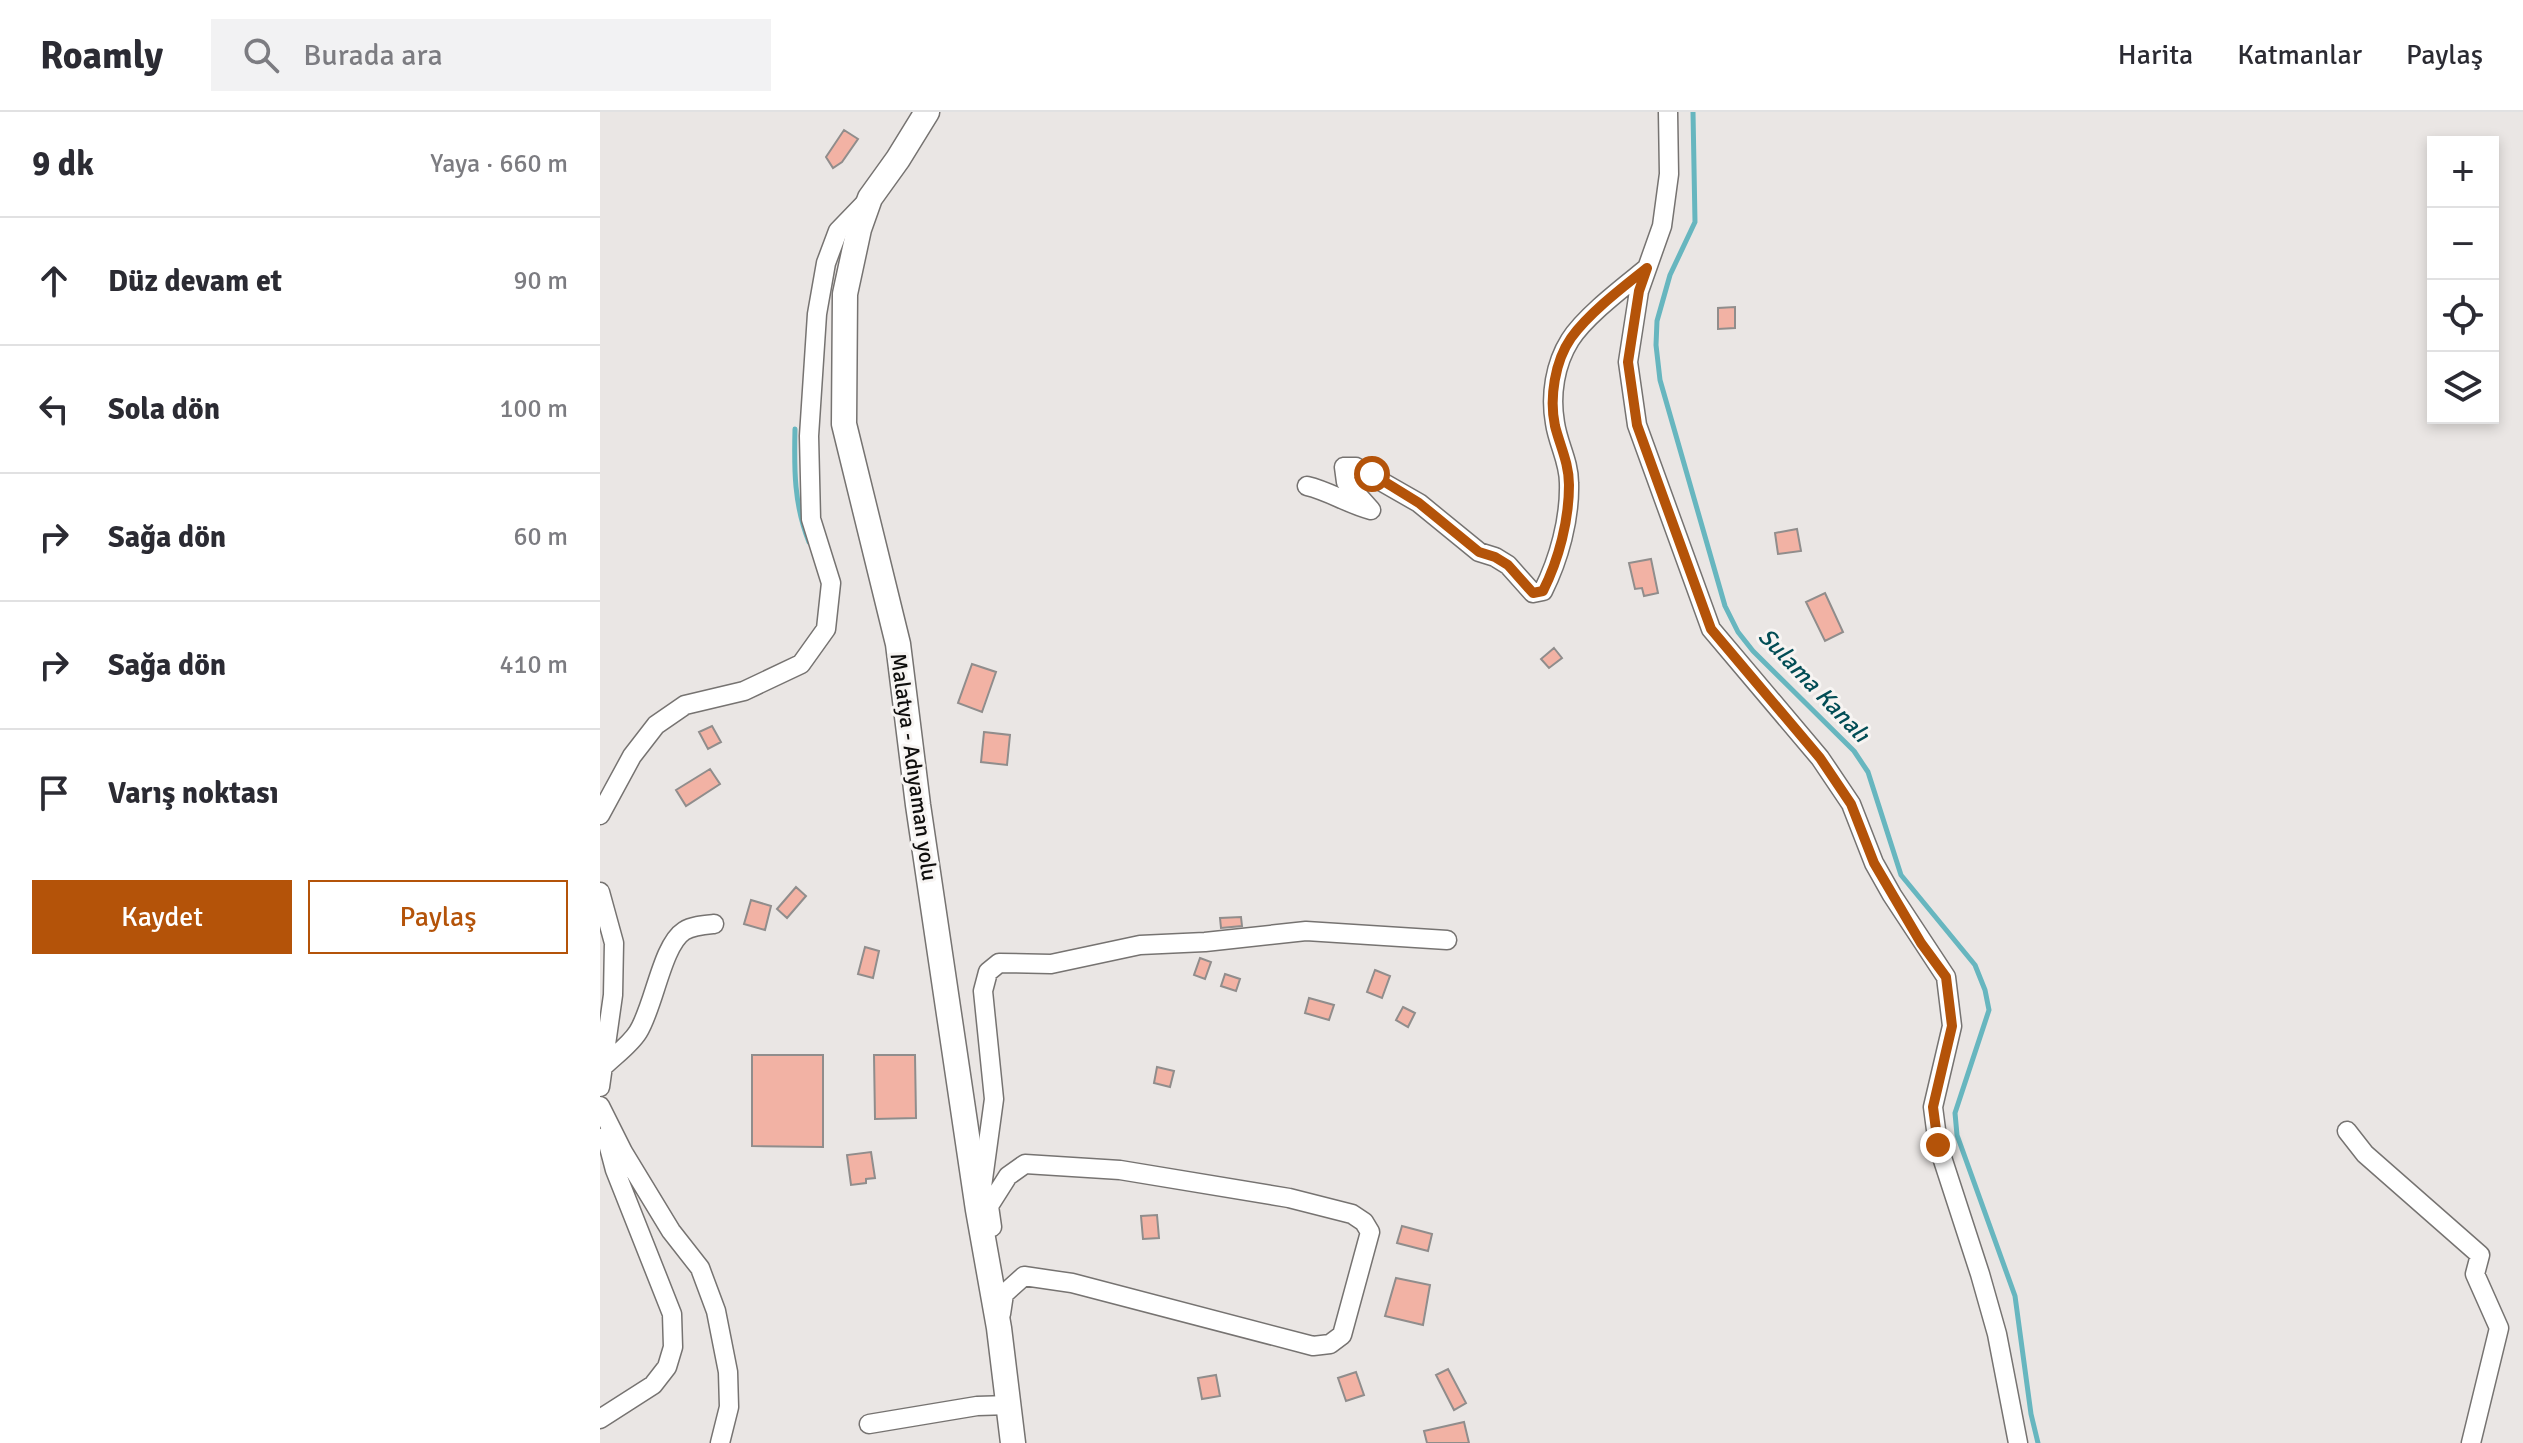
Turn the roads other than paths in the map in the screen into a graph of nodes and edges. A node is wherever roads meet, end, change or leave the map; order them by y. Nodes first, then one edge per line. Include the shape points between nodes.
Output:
1 (927, 112) edge
2 (1668, 112) edge
3 (870, 198) junction
4 (1647, 268) junction
5 (1307, 486) dead end
6 (600, 815) edge
7 (600, 892) edge
8 (714, 924) dead end
9 (1447, 940) dead end
10 (603, 1067) junction
11 (600, 1087) edge
12 (600, 1108) edge
13 (2347, 1131) dead end
14 (978, 1210) junction
15 (1004, 1294) junction
16 (999, 1328) junction
17 (1010, 1405) junction
18 (600, 1419) edge
19 (869, 1424) dead end
20 (720, 1443) edge
21 (1013, 1443) edge
22 (2018, 1443) edge
23 (2471, 1443) edge

1 - 3 main road, Malatya - Adıyaman yolu
2 - 4 street via 1664,213
3 - 6 street via 838,231 817,314 809,436 811,519 831,583 826,629 801,664 744,691 685,705 656,725
3 - 14 main road, Malatya - Adıyaman yolu via 845,294 844,424 898,644
4 - 5 street via 1571,337 1558,364 1555,424 1569,485 1566,523 1543,591 1533,593 1508,565 1479,552 1419,503 1356,467 1344,467 1346,482 1371,510
4 - 22 street via 1628,362 1637,425 1711,629 1820,758 1851,804 1886,884 1946,977 1952,1026 1933,1107 1938,1145 1997,1334
7 - 10 street via 614,943
8 - 10 street via 686,929 676,938 638,1033
9 - 14 street via 1306,931 1140,945 1051,964 993,966 983,991 994,1099
10 - 11 street
12 - 18 street via 615,1170 672,1314 673,1347 667,1367 653,1385
12 - 20 street via 671,1231 700,1268 716,1311 728,1372 729,1407
13 - 23 street via 2365,1154 2480,1255 2475,1274 2499,1328
14 - 16 main road, Malatya - Adıyaman yolu
15 - 15 street via 1024,1276 1072,1283 1313,1346 1330,1344 1342,1335 1370,1232 1352,1214 1289,1198 1120,1170 1025,1164 1008,1176 989,1206
15 - 16 street
16 - 17 main road, Malatya - Adıyaman yolu
17 - 19 street
17 - 21 main road, Malatya - Adıyaman yolu

